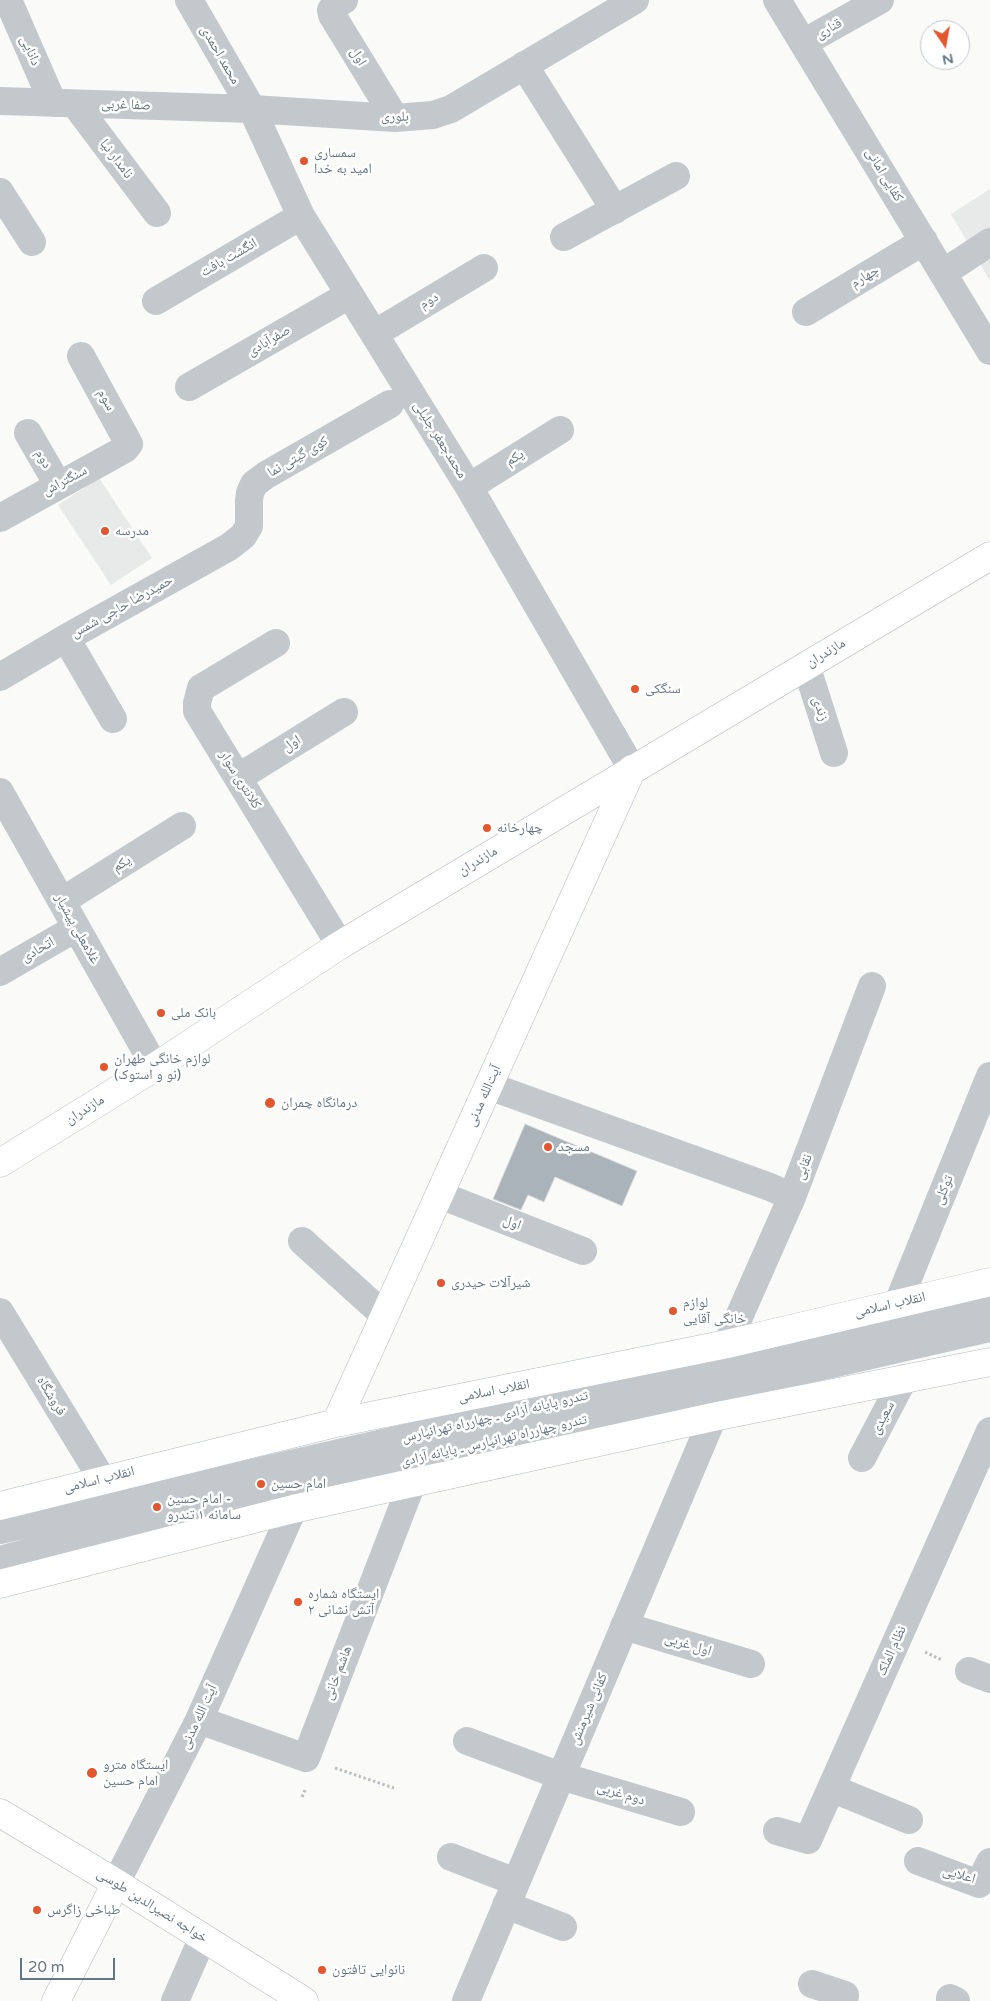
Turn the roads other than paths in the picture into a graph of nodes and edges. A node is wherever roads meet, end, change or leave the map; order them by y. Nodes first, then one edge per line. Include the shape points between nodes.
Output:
1 (8, 0) edge
2 (344, 0) edge
3 (635, 0) edge
4 (778, 0) edge
5 (880, 0) edge
6 (191, 1) edge
7 (804, 43) junction
8 (524, 65) junction
9 (0, 101) edge
10 (64, 103) junction
11 (252, 109) junction
12 (395, 118) junction
13 (676, 176) dead end
14 (0, 192) edge
15 (615, 210) junction
16 (156, 214) dead end
17 (301, 216) junction
18 (564, 237) dead end
19 (924, 241) junction
20 (32, 242) dead end
21 (990, 242) edge
22 (484, 268) dead end
23 (943, 273) junction
24 (349, 295) junction
25 (156, 301) dead end
26 (806, 312) dead end
27 (374, 334) junction
28 (990, 351) edge
29 (81, 356) dead end
30 (189, 387) dead end
31 (390, 404) dead end
32 (560, 430) dead end
33 (28, 433) dead end
34 (129, 444) joint
35 (58, 485) junction
36 (470, 486) junction
37 (0, 518) edge
38 (243, 536) joint
39 (990, 556) edge
40 (66, 638) junction
41 (276, 643) dead end
42 (806, 665) junction
43 (0, 678) edge
44 (344, 712) dead end
45 (113, 718) dead end
46 (834, 753) dead end
47 (632, 769) junction
48 (239, 777) junction
49 (0, 792) edge
50 (182, 826) dead end
51 (62, 901) junction
52 (76, 928) junction
53 (340, 944) junction
54 (0, 972) edge
55 (872, 986) dead end
56 (155, 1066) junction
57 (990, 1076) edge
58 (488, 1086) junction
59 (0, 1163) edge
60 (440, 1195) junction
61 (792, 1197) junction
62 (302, 1241) dead end
63 (583, 1251) dead end
64 (990, 1282) edge
65 (898, 1303) junction
66 (990, 1305) edge
67 (0, 1312) edge
68 (385, 1316) junction
69 (990, 1328) edge
70 (727, 1344) junction
71 (990, 1362) edge
72 (904, 1378) junction
73 (713, 1417) junction
74 (336, 1423) junction
75 (990, 1431) edge
76 (862, 1458) dead end
77 (102, 1480) junction
78 (412, 1483) junction
79 (0, 1506) edge
80 (293, 1509) junction
81 (0, 1530) edge
82 (0, 1560) edge
83 (0, 1584) edge
84 (624, 1626) junction
85 (751, 1664) dead end
86 (199, 1720) junction
87 (468, 1741) dead end
88 (561, 1776) junction
89 (831, 1788) junction
90 (682, 1812) dead end
91 (0, 1813) edge
92 (908, 1820) dead end
93 (777, 1831) dead end
94 (451, 1858) dead end
95 (918, 1862) dead end
96 (990, 1862) edge
97 (116, 1883) junction
98 (511, 1894) junction
99 (563, 1926) dead end
100 (203, 1937) junction
101 (812, 1984) dead end
102 (56, 2001) edge
103 (175, 2001) edge
104 (304, 2001) edge
105 (466, 2001) edge
106 (844, 2001) edge

1 - 10 street, دانایی
2 - 12 street, اول via 334,6 332,14
3 - 8 street, بلوری
4 - 7 street, کفایی امانی
5 - 7 street, قناری
6 - 11 street, محمد احمدی
7 - 19 street, کفایی امانی
8 - 12 street, بلوری via 451,109 433,115
8 - 15 street
9 - 10 street, صفا غربی
10 - 11 street, صفا غربی
10 - 16 street, نامدار نیا
11 - 12 street, بلوری
11 - 17 street, محمدجعفر جلیلی
13 - 15 street
14 - 20 street
15 - 18 street
17 - 24 street, محمدجعفر جلیلی
17 - 25 street, انگشت بافت
19 - 23 street, کفایی امانی
19 - 26 street, چهارم
21 - 23 street
22 - 27 street, دوم
23 - 28 street, کفایی امانی
24 - 27 street, محمدجعفر جلیلی
24 - 30 street, صفرآبادی
27 - 36 street, محمدجعفر جلیلی
29 - 34 street, سوم
31 - 38 street, کوی گیتی نما via 254,484 250,492 249,526
32 - 36 street, یکم
33 - 35 street, دوم
34 - 35 street, سنگتراش via 126,449
35 - 37 street, سنگتراش
36 - 47 street, محمدجعفر جلیلی
38 - 40 street, حمیدرضا حاجی شمس via 229,547
39 - 42 main road, مازندران
40 - 43 street, حمیدرضا حاجی شمس
40 - 45 street
41 - 48 street, کلانتری سوار via 208,683 198,696 197,711
42 - 46 street, زندی
42 - 47 main road, مازندران
44 - 48 street, اول
47 - 53 main road, مازندران
47 - 58 main road, آیت‌الله مدنی
48 - 53 street, کلانتری سوار
49 - 51 street, غلامعلی پیشیار
50 - 51 street, یکم
51 - 52 street, غلامعلی پیشیار
52 - 54 street, اتحادی
52 - 56 street, غلامعلی پیشیار
53 - 56 main road, مازندران
55 - 61 street, نقابی
56 - 59 main road, مازندران
57 - 65 street, توکلی
58 - 60 main road, آیت‌الله مدنی
58 - 61 street
60 - 63 street, اول
60 - 68 main road, آیت‌الله مدنی
61 - 70 street, نقابی
62 - 68 street
64 - 65 main road, انقلاب اسلامی
65 - 70 main road, انقلاب اسلامی
66 - 81 street, تندرو پایانه آزادی ـ چهارراه تهرانپارس
67 - 77 street, فروشگاه
68 - 74 main road, آیت‌الله مدنی
69 - 82 street, تندرو چهارراه تهرانپارس ـ پایانه آزادی via 144,1521
70 - 74 main road, انقلاب اسلامی
71 - 72 main road
72 - 73 main road
72 - 76 street, سعیدی
73 - 78 main road
73 - 84 street, کفائی شیرمنش
74 - 77 main road, انقلاب اسلامی
75 - 89 street, نظام الملک
77 - 79 main road, انقلاب اسلامی
78 - 80 main road
78 - 86 street, هاشم خانی via 306,1758
80 - 83 main road
80 - 86 street, آیت الله مدنی
84 - 85 street, اول غربی
84 - 88 street, کفائی شیرمنش
86 - 97 street, آیت الله مدنی
87 - 88 street, دوم غربی
88 - 90 street, دوم غربی
88 - 98 street, کفائی شیرمنش
89 - 92 street
89 - 93 street, نظام الملک via 808,1840
91 - 97 main road, خواجه نصیرالدین طوسی
94 - 98 street
95 - 96 street, اعلایی via 980,1884
97 - 100 main road, خواجه نصیرالدین طوسی
97 - 102 main road, آیت الله مدنی
98 - 99 street
98 - 105 street, کفائی شیرمنش
100 - 103 street
100 - 104 main road, خواجه نصیرالدین طوسی
101 - 106 street via 845,1995

